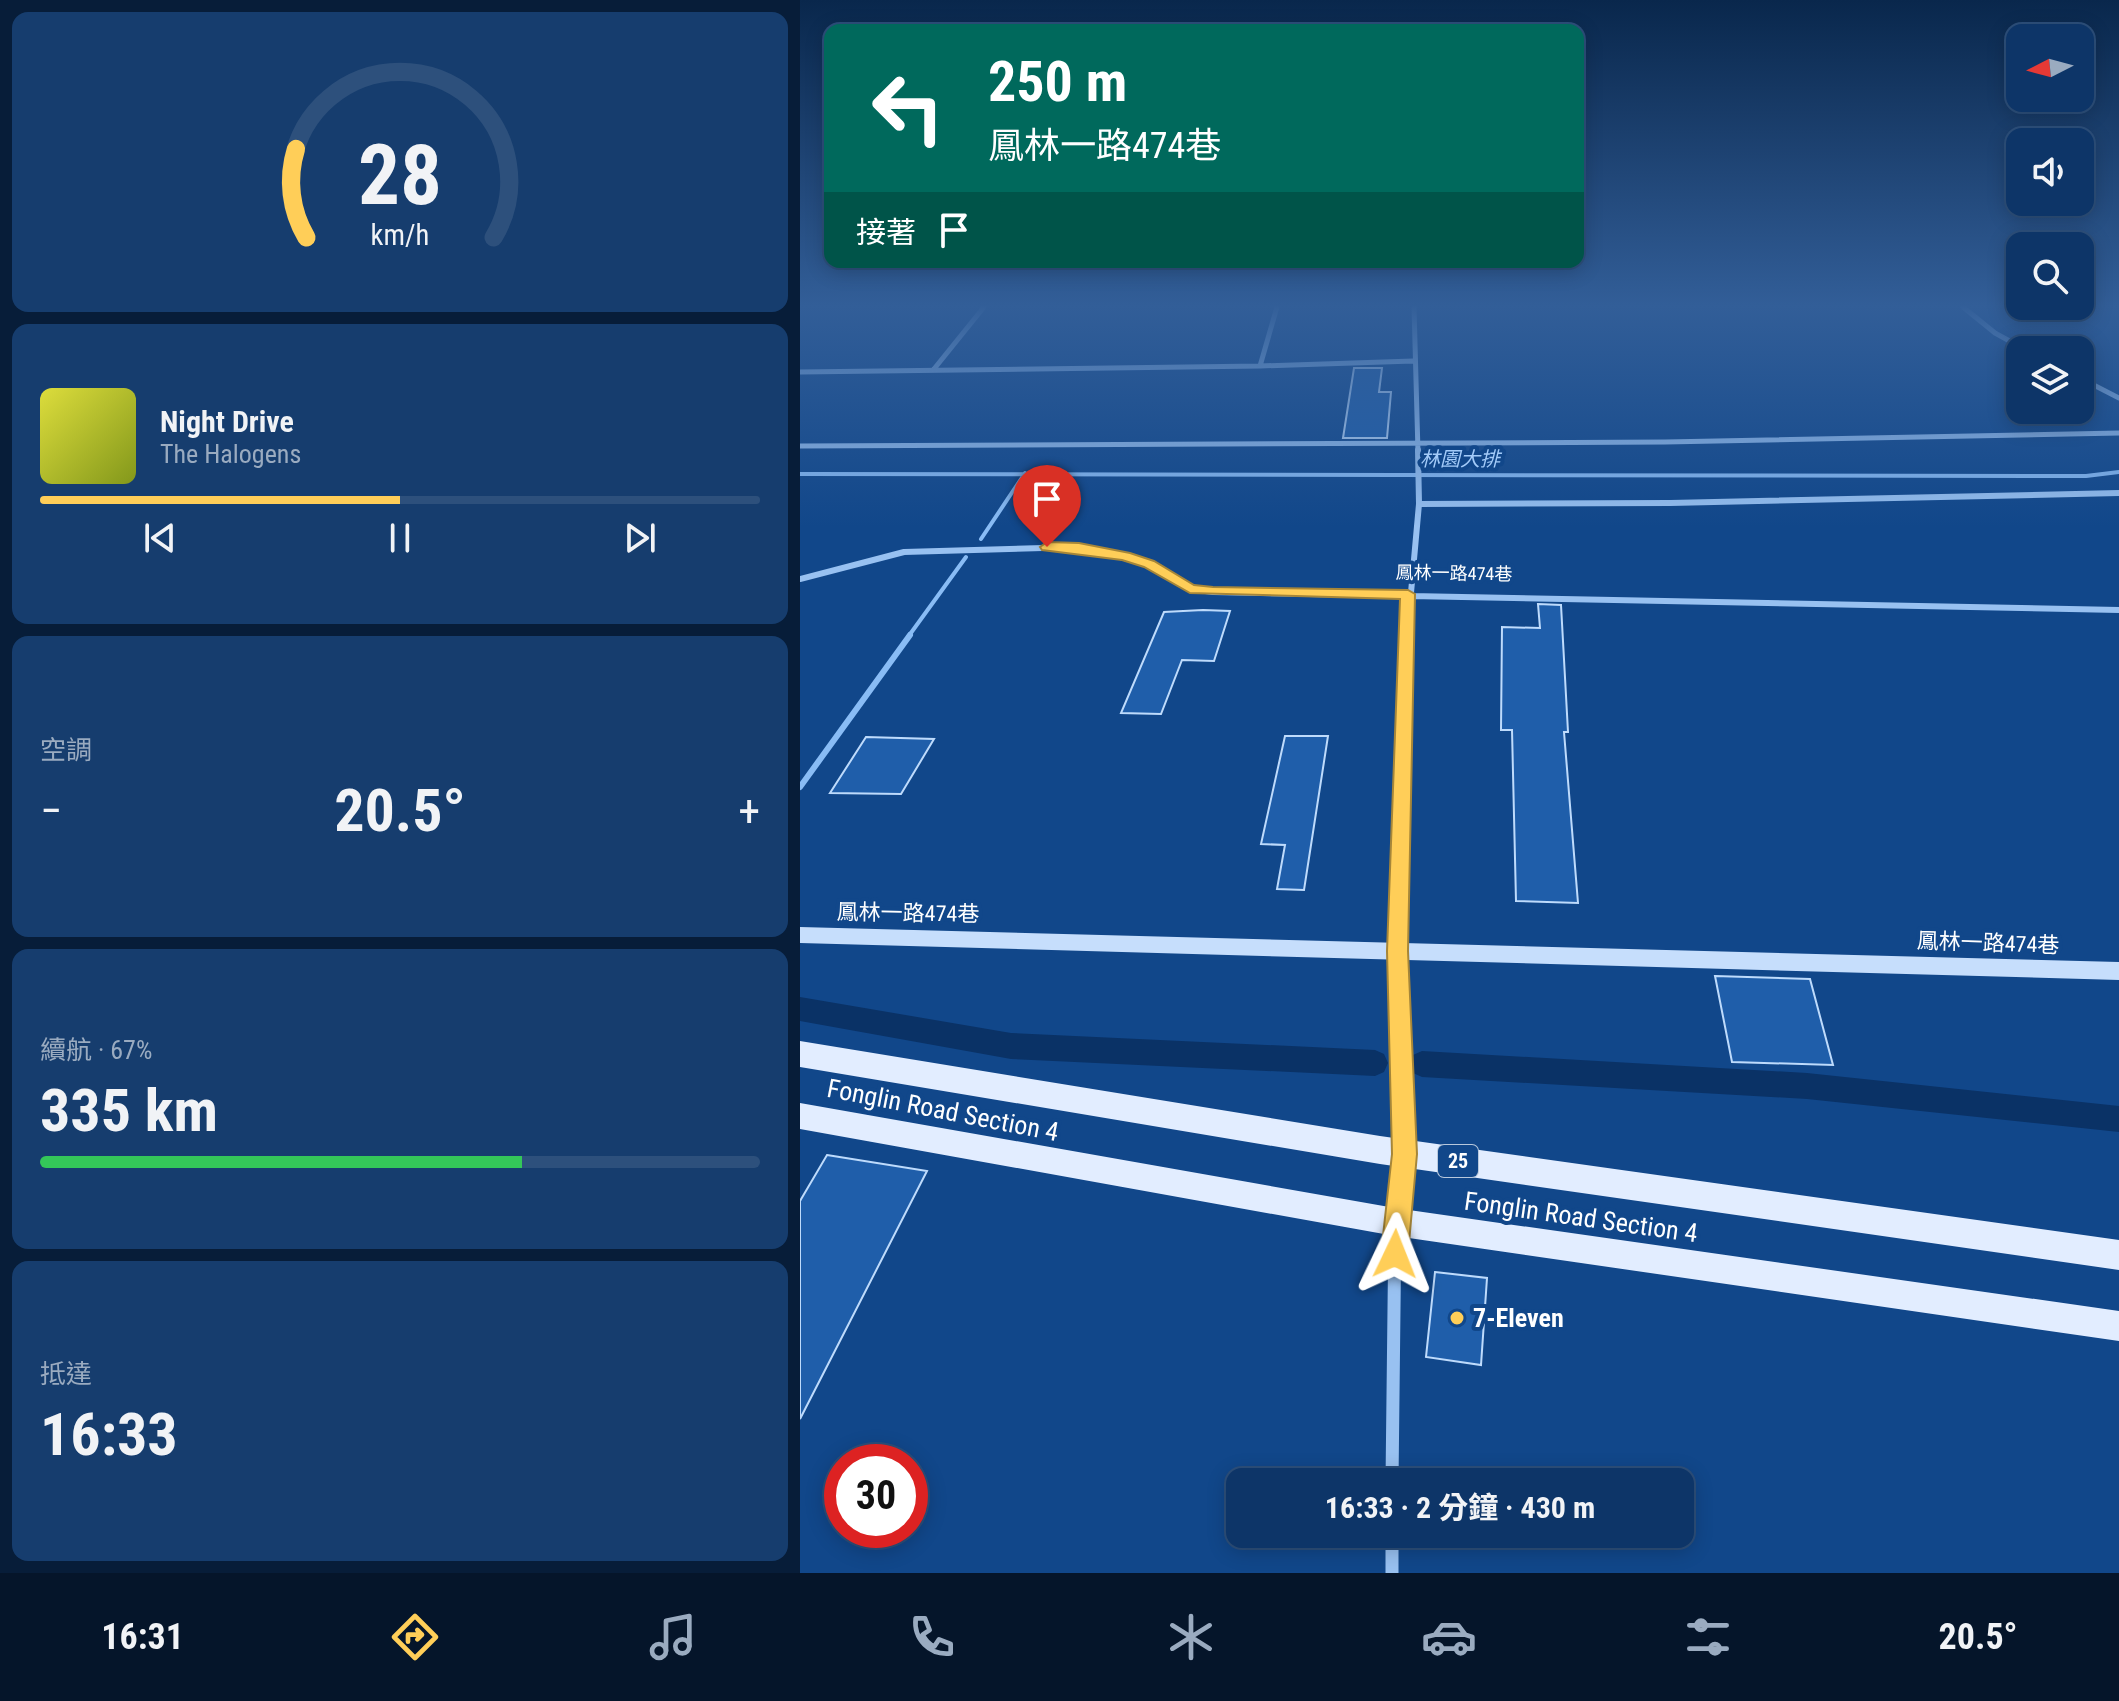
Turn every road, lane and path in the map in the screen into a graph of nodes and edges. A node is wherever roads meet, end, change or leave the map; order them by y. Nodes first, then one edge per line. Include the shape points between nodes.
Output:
1 (1414, 380) edge
2 (2094, 385) edge
3 (2119, 398) edge
4 (2119, 433) edge
5 (800, 446) edge
6 (1418, 446) junction
7 (2119, 493) edge
8 (1418, 501) junction
9 (800, 579) edge
10 (1408, 594) junction
11 (2119, 610) edge
12 (800, 935) edge
13 (1397, 951) junction
14 (2119, 971) edge
15 (800, 1054) edge
16 (800, 1116) edge
17 (1404, 1154) junction
18 (1395, 1222) junction
19 (2119, 1255) edge
20 (2119, 1326) edge
21 (1392, 1468) edge
22 (1392, 1548) edge
23 (1392, 1573) edge

1 - 6 street
2 - 3 street
4 - 6 street
5 - 6 street
6 - 8 street
7 - 8 street via 1670,503
8 - 10 street
9 - 10 street, 鳳林一路474巷 via 904,552 1079,547 1149,564 1190,589
10 - 11 street, 鳳林一路474巷
10 - 13 street
12 - 13 street, 鳳林一路474巷
13 - 14 street, 鳳林一路474巷
13 - 17 street
15 - 17 main road, Fonglin Road Section 4 / 25
16 - 18 main road, Fonglin Road Section 4
17 - 18 street
17 - 19 main road, Fonglin Road Section 4 / 25
18 - 20 main road, Fonglin Road Section 4
18 - 21 street
22 - 23 street

